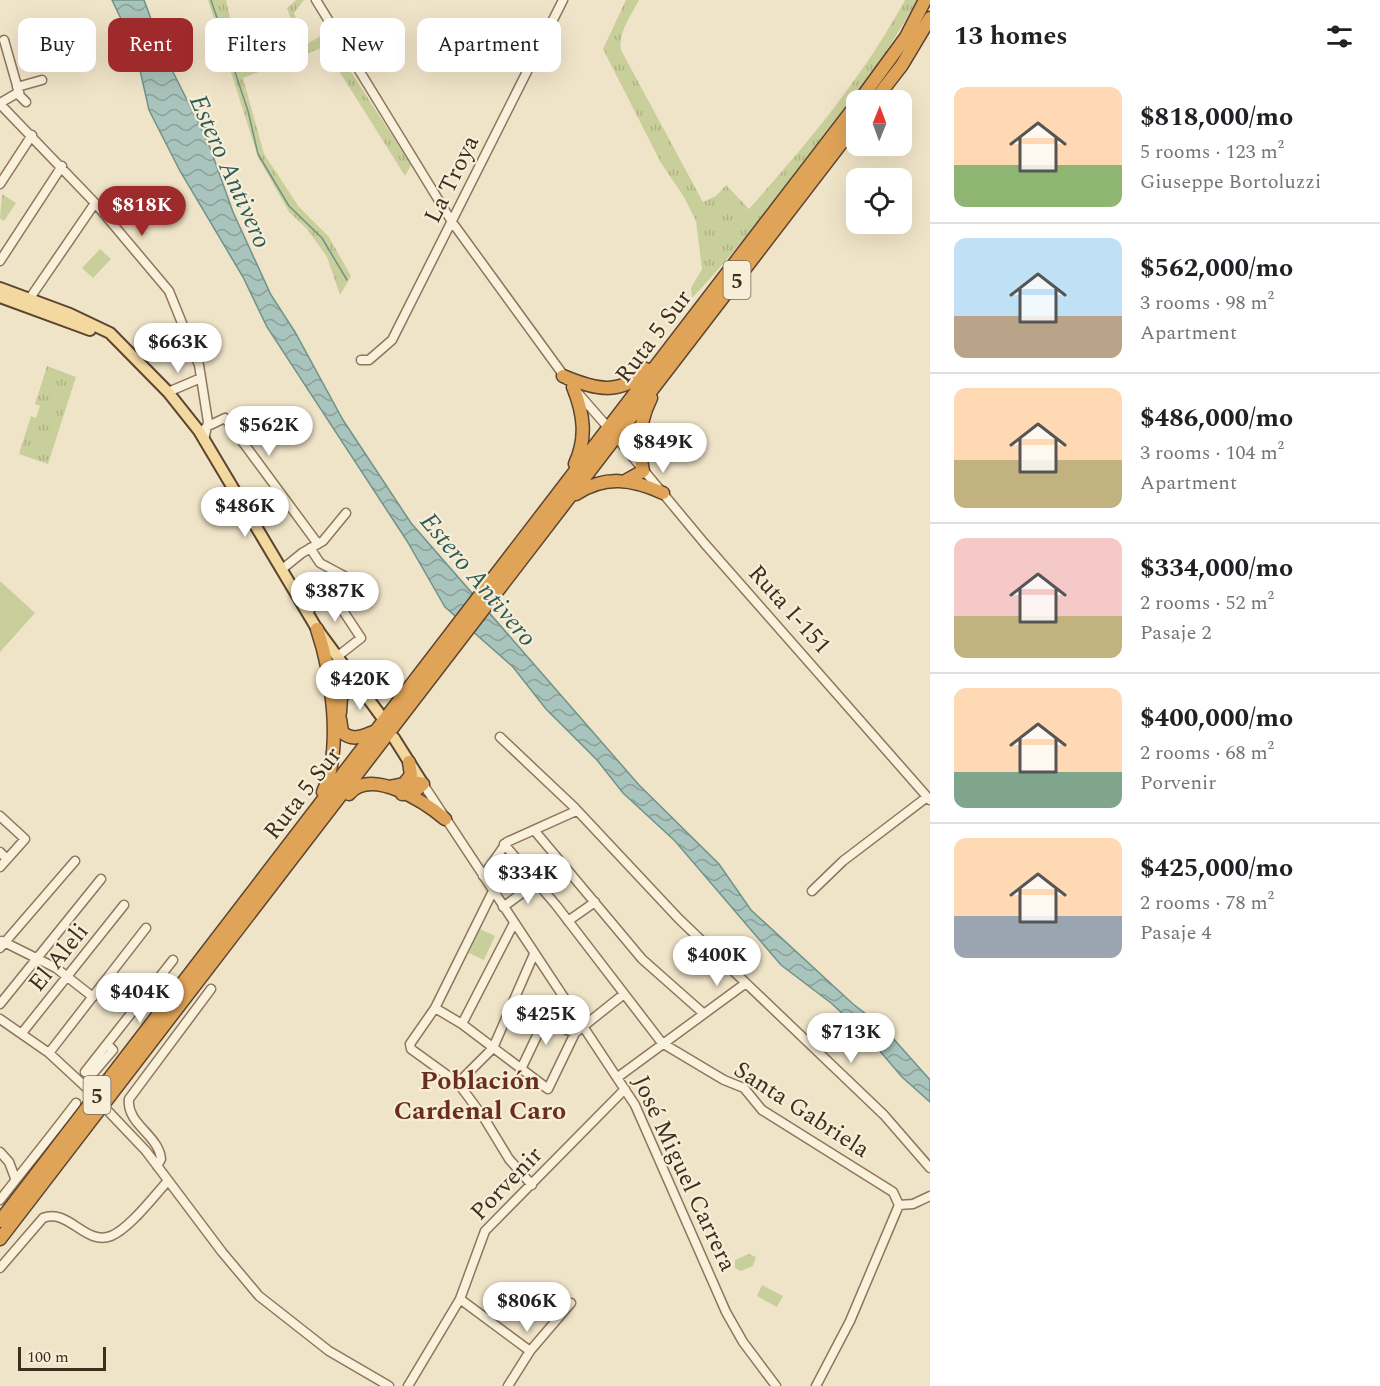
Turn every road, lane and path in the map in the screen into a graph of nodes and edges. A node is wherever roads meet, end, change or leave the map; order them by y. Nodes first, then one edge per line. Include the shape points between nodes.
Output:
1 (316, 0) edge
2 (563, 0) edge
3 (925, 0) edge
4 (930, 18) edge
5 (5, 40) edge
6 (42, 80) dead end
7 (18, 90) junction
8 (867, 90) edge
9 (883, 90) edge
10 (26, 102) dead end
11 (0, 103) edge
12 (846, 118) edge
13 (32, 135) junction
14 (846, 137) edge
15 (62, 166) junction
16 (0, 184) edge
17 (95, 203) junction
18 (452, 222) junction
19 (0, 261) edge
20 (0, 288) edge
21 (0, 297) edge
22 (30, 298) junction
23 (694, 317) junction
24 (130, 351) junction
25 (361, 360) dead end
26 (563, 376) junction
27 (663, 376) junction
28 (201, 378) junction
29 (573, 387) junction
30 (597, 389) junction
31 (168, 392) junction
32 (586, 403) junction
33 (605, 424) dead end
34 (202, 428) junction
35 (621, 443) dead end
36 (643, 471) junction
37 (627, 480) junction
38 (562, 490) junction
39 (663, 494) junction
40 (566, 503) junction
41 (346, 513) dead end
42 (314, 546) junction
43 (281, 570) junction
44 (505, 574) junction
45 (369, 602) dead end
46 (307, 612) junction
47 (317, 629) junction
48 (338, 656) junction
49 (359, 684) junction
50 (337, 693) junction
51 (381, 716) dead end
52 (377, 731) junction
53 (500, 737) dead end
54 (394, 738) dead end
55 (380, 746) junction
56 (409, 762) junction
57 (423, 784) junction
58 (386, 786) junction
59 (402, 790) junction
60 (929, 798) edge
61 (576, 811) junction
62 (0, 816) edge
63 (445, 819) junction
64 (304, 824) junction
65 (534, 830) junction
66 (504, 844) junction
67 (0, 852) edge
68 (296, 853) junction
69 (7, 859) junction
70 (75, 861) dead end
71 (0, 867) edge
72 (483, 876) junction
73 (101, 879) dead end
74 (537, 882) junction
75 (493, 891) junction
76 (812, 891) dead end
77 (595, 903) junction
78 (124, 905) dead end
79 (503, 907) junction
80 (568, 921) junction
81 (514, 923) junction
82 (146, 928) dead end
83 (2, 944) edge
84 (534, 954) junction
85 (38, 960) junction
86 (174, 960) dead end
87 (67, 976) junction
88 (746, 983) junction
89 (211, 989) dead end
90 (624, 994) junction
91 (93, 997) junction
92 (0, 1004) edge
93 (435, 1008) junction
94 (703, 1012) junction
95 (0, 1019) edge
96 (462, 1024) junction
97 (583, 1027) junction
98 (22, 1033) junction
99 (575, 1033) junction
100 (662, 1043) junction
101 (107, 1044) junction
102 (493, 1048) junction
103 (49, 1053) junction
104 (521, 1069) junction
105 (85, 1072) dead end
106 (618, 1077) junction
107 (458, 1083) junction
108 (84, 1084) junction
109 (626, 1089) junction
110 (91, 1092) dead end
111 (76, 1103) dead end
112 (108, 1112) dead end
113 (0, 1152) edge
114 (157, 1166) junction
115 (930, 1168) edge
116 (15, 1178) junction
117 (167, 1182) junction
118 (532, 1185) junction
119 (930, 1196) edge
120 (0, 1200) edge
121 (899, 1205) junction
122 (0, 1221) edge
123 (0, 1239) edge
124 (0, 1268) edge
125 (460, 1299) junction
126 (571, 1303) dead end
127 (530, 1351) junction
128 (389, 1386) edge
129 (408, 1386) edge
130 (508, 1386) edge
131 (776, 1386) edge
132 (816, 1386) edge

1 - 18 street
2 - 18 street, La Troya
3 - 8 highway via 906,37
4 - 9 highway
5 - 7 street
6 - 7 street
7 - 10 street
7 - 11 street
11 - 13 street
12 - 23 highway, Ruta 5 Sur / 5
13 - 15 street
13 - 16 street
14 - 27 highway, Ruta 5 Sur / 5
15 - 17 street
15 - 19 street
17 - 22 street
17 - 28 street via 169,291 194,348
18 - 25 street, La Troya via 392,340 369,360
18 - 26 street
20 - 22 main road
21 - 24 main road via 97,333
22 - 24 main road via 103,329
23 - 30 highway via 635,380 616,388
23 - 38 highway, Ruta 5 Sur / 5
24 - 31 main road
26 - 29 street
26 - 30 highway
27 - 36 highway via 642,423
27 - 40 highway, Ruta 5 Sur / 5
28 - 31 street
28 - 34 street via 206,413
29 - 32 street
29 - 38 highway via 582,417 583,438
30 - 32 highway via 589,393
31 - 34 main road
32 - 33 street
34 - 42 street via 225,418
34 - 43 main road via 204,440
35 - 36 street, Ruta I-151
36 - 37 highway
36 - 39 street, Ruta I-151
37 - 39 highway
37 - 40 highway via 592,486
38 - 44 highway, Ruta 5 Sur / 5
39 - 60 street, Ruta I-151
40 - 44 highway, Ruta 5 Sur / 5
41 - 42 street via 327,538
42 - 43 street
42 - 45 street via 320,562 348,578
43 - 46 main road
44 - 52 highway, Ruta 5 Sur / 5
44 - 55 highway, Ruta 5 Sur / 5
46 - 47 main road
46 - 48 street via 329,590 361,638
47 - 48 main road
47 - 50 highway
48 - 49 main road
49 - 50 highway
49 - 51 main road
50 - 52 highway via 342,732 359,738
50 - 64 highway via 332,766 323,792
52 - 64 highway, Ruta 5 Sur / 5
53 - 61 street
54 - 56 main road, José Miguel Carrera
55 - 58 highway via 374,768
55 - 68 highway, Ruta 5 Sur / 5
56 - 57 main road, José Miguel Carrera
56 - 59 highway via 411,776
57 - 59 highway
57 - 63 street, José Miguel Carrera
58 - 59 highway
58 - 68 highway via 357,786
59 - 63 highway
60 - 76 street via 843,861
61 - 65 street
61 - 88 street
62 - 69 street via 25,839
63 - 72 street, José Miguel Carrera
64 - 122 highway, Ruta 5 Sur / 5
65 - 66 street
65 - 77 street
66 - 72 street
66 - 74 street, Santa Gabriela
67 - 69 street
68 - 123 highway, Ruta 5 Sur / 5
69 - 71 street
70 - 83 street
72 - 75 street, José Miguel Carrera
73 - 85 street
74 - 79 street
74 - 80 street, Santa Gabriela
75 - 79 street, José Miguel Carrera
75 - 93 street
77 - 80 street
77 - 94 street via 650,967
78 - 87 street, El Aleli
79 - 81 street, José Miguel Carrera
80 - 90 street, Santa Gabriela
81 - 84 street, José Miguel Carrera
81 - 96 street
82 - 91 street
83 - 85 street
84 - 97 street, José Miguel Carrera
84 - 102 street
85 - 87 street
85 - 92 street
86 - 101 street
87 - 91 street
87 - 98 street, El Aleli
88 - 94 street
88 - 115 street via 884,1115
89 - 114 street via 129,1099 130,1112 159,1149 161,1159
90 - 97 street
90 - 100 street, Santa Gabriela
91 - 103 street
93 - 96 street
93 - 107 street via 410,1044 411,1049
94 - 100 street
95 - 98 street
96 - 102 street
97 - 99 street
97 - 106 street, José Miguel Carrera
98 - 103 street
99 - 104 street via 544,1021
99 - 104 street via 548,1089
100 - 106 street
100 - 121 street, Santa Gabriela via 712,1074 744,1088 762,1110 880,1182 893,1192
101 - 105 street
101 - 108 street via 113,1050
102 - 104 street
102 - 107 street
103 - 108 street
106 - 109 street, José Miguel Carrera
107 - 118 street via 509,1159
108 - 110 street
109 - 118 street, Porvenir
109 - 131 street, José Miguel Carrera via 726,1312
111 - 116 street
112 - 114 street
113 - 116 street
114 - 117 street
116 - 120 street
117 - 124 street via 110,1236 90,1235 58,1216 43,1218
117 - 128 street via 259,1296 329,1351
118 - 125 street, Porvenir via 483,1233
119 - 121 street
121 - 132 street via 850,1321
125 - 127 street
125 - 129 street, Porvenir
126 - 127 street
127 - 130 street

